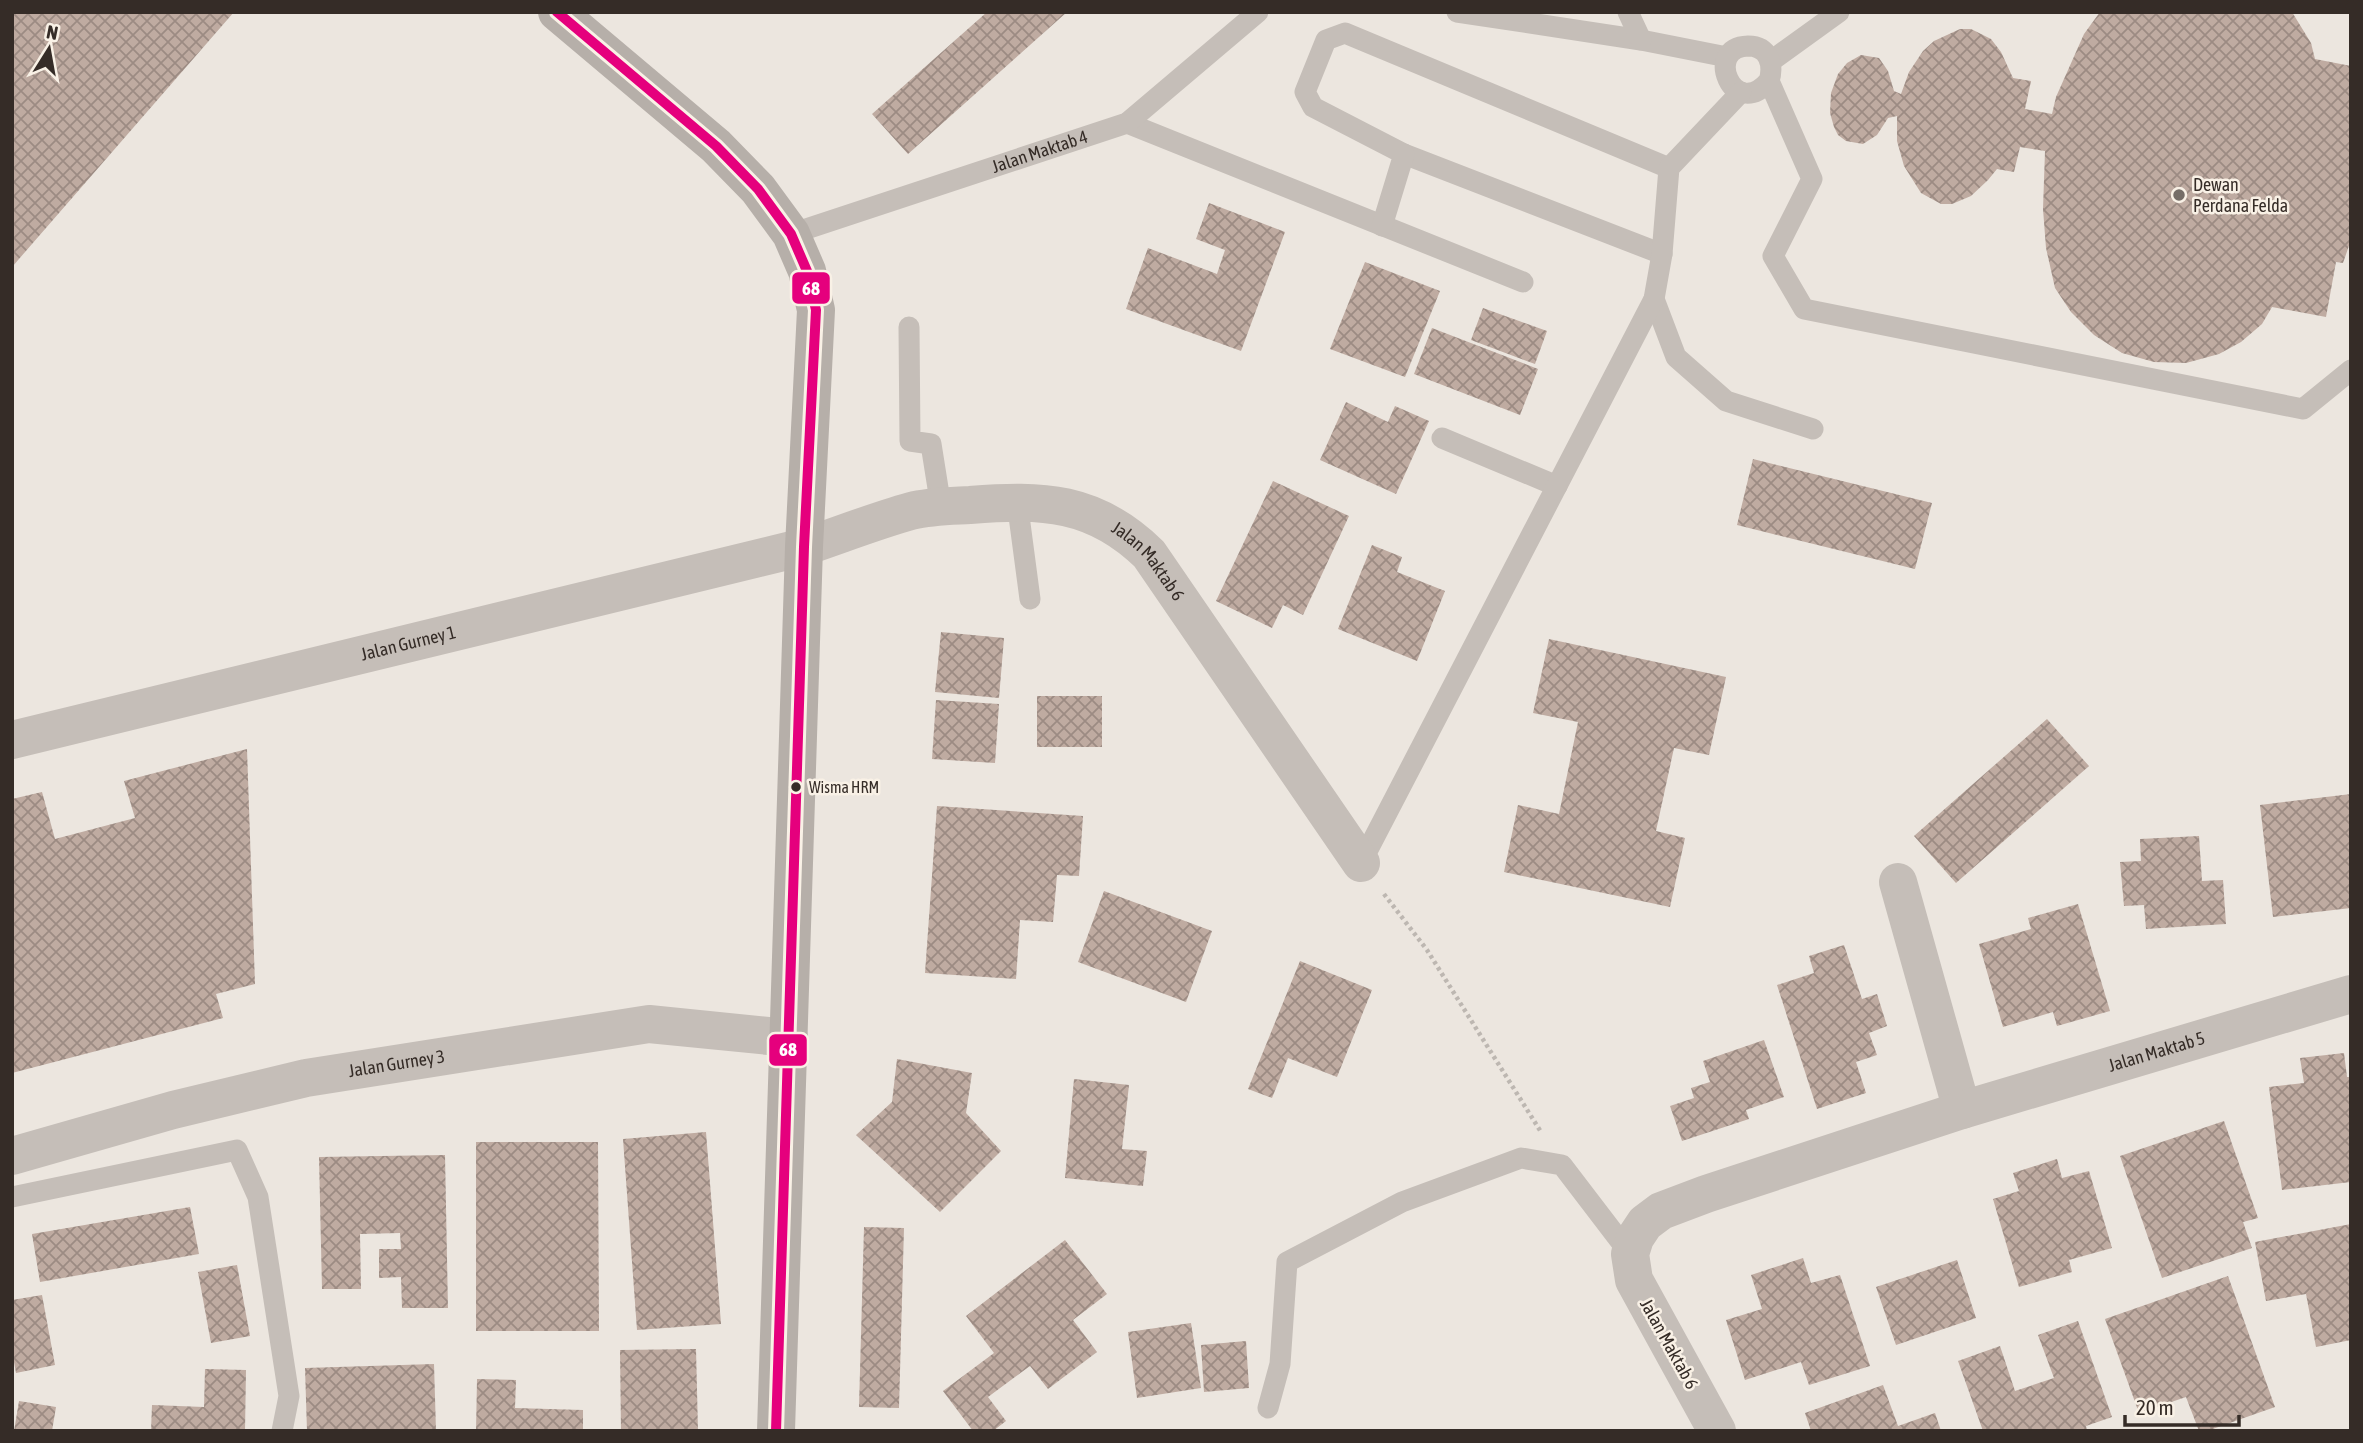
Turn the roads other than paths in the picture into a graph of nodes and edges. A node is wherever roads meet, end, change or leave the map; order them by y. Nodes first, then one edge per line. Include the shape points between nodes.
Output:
1 (557, 12) edge
2 (1258, 12) edge
3 (1457, 12) edge
4 (1628, 12) edge
5 (1839, 12) edge
6 (1641, 40) junction
7 (1727, 57) junction
8 (1770, 71) junction
9 (1741, 92) junction
10 (1127, 123) junction
11 (1404, 154) junction
12 (1669, 168) junction
13 (1382, 226) junction
14 (791, 234) junction
15 (1662, 254) junction
16 (1522, 282) dead end
17 (1654, 299) junction
18 (909, 327) dead end
19 (2351, 370) edge
20 (1812, 429) dead end
21 (1442, 438) dead end
22 (1557, 486) junction
23 (1017, 501) junction
24 (941, 507) junction
25 (804, 547) junction
26 (1030, 599) dead end
27 (12, 740) edge
28 (1361, 863) joint
29 (1898, 881) dead end
30 (2351, 994) edge
31 (789, 1038) junction
32 (1962, 1111) junction
33 (12, 1156) edge
34 (12, 1197) edge
35 (1630, 1254) junction
36 (1268, 1408) dead end
37 (282, 1431) edge
38 (776, 1431) edge
39 (1717, 1431) edge

1 - 14 street via 716,146 758,189
2 - 10 lane, Jalan Maktab 4
3 - 6 lane
4 - 6 lane
5 - 8 lane
6 - 7 lane
7 - 8 lane via 1745,46 1756,47 1765,52
7 - 9 lane via 1726,78
8 - 9 lane via 1762,89
8 - 19 lane via 1812,179 1773,256 1804,309 2303,409
9 - 12 lane
10 - 13 lane
10 - 14 lane, Jalan Maktab 4
11 - 12 lane via 1313,107 1305,92 1326,40 1345,33
11 - 13 lane
11 - 15 lane
12 - 15 lane
13 - 16 lane
14 - 25 street via 807,271 816,310
15 - 17 lane
17 - 20 lane via 1676,356 1726,401
17 - 22 lane
18 - 24 lane via 910,441 931,444
21 - 22 lane
22 - 28 lane
23 - 24 street, Jalan Maktab 6
23 - 26 lane
23 - 28 street, Jalan Maktab 6 via 1064,506 1101,518 1149,554
24 - 25 street, Jalan Maktab 6 via 913,511
25 - 27 street, Jalan Gurney 1
25 - 31 street
29 - 32 street
30 - 32 street, Jalan Maktab 5
31 - 33 street, Jalan Gurney 3 via 649,1024 306,1078
31 - 38 street
32 - 35 street, Jalan Maktab 5 via 1661,1211 1645,1223
34 - 37 lane via 237,1150 258,1197 289,1396
35 - 36 lane via 1562,1165 1521,1158 1402,1202 1286,1262 1280,1364
35 - 39 street, Jalan Maktab 6 via 1634,1280

